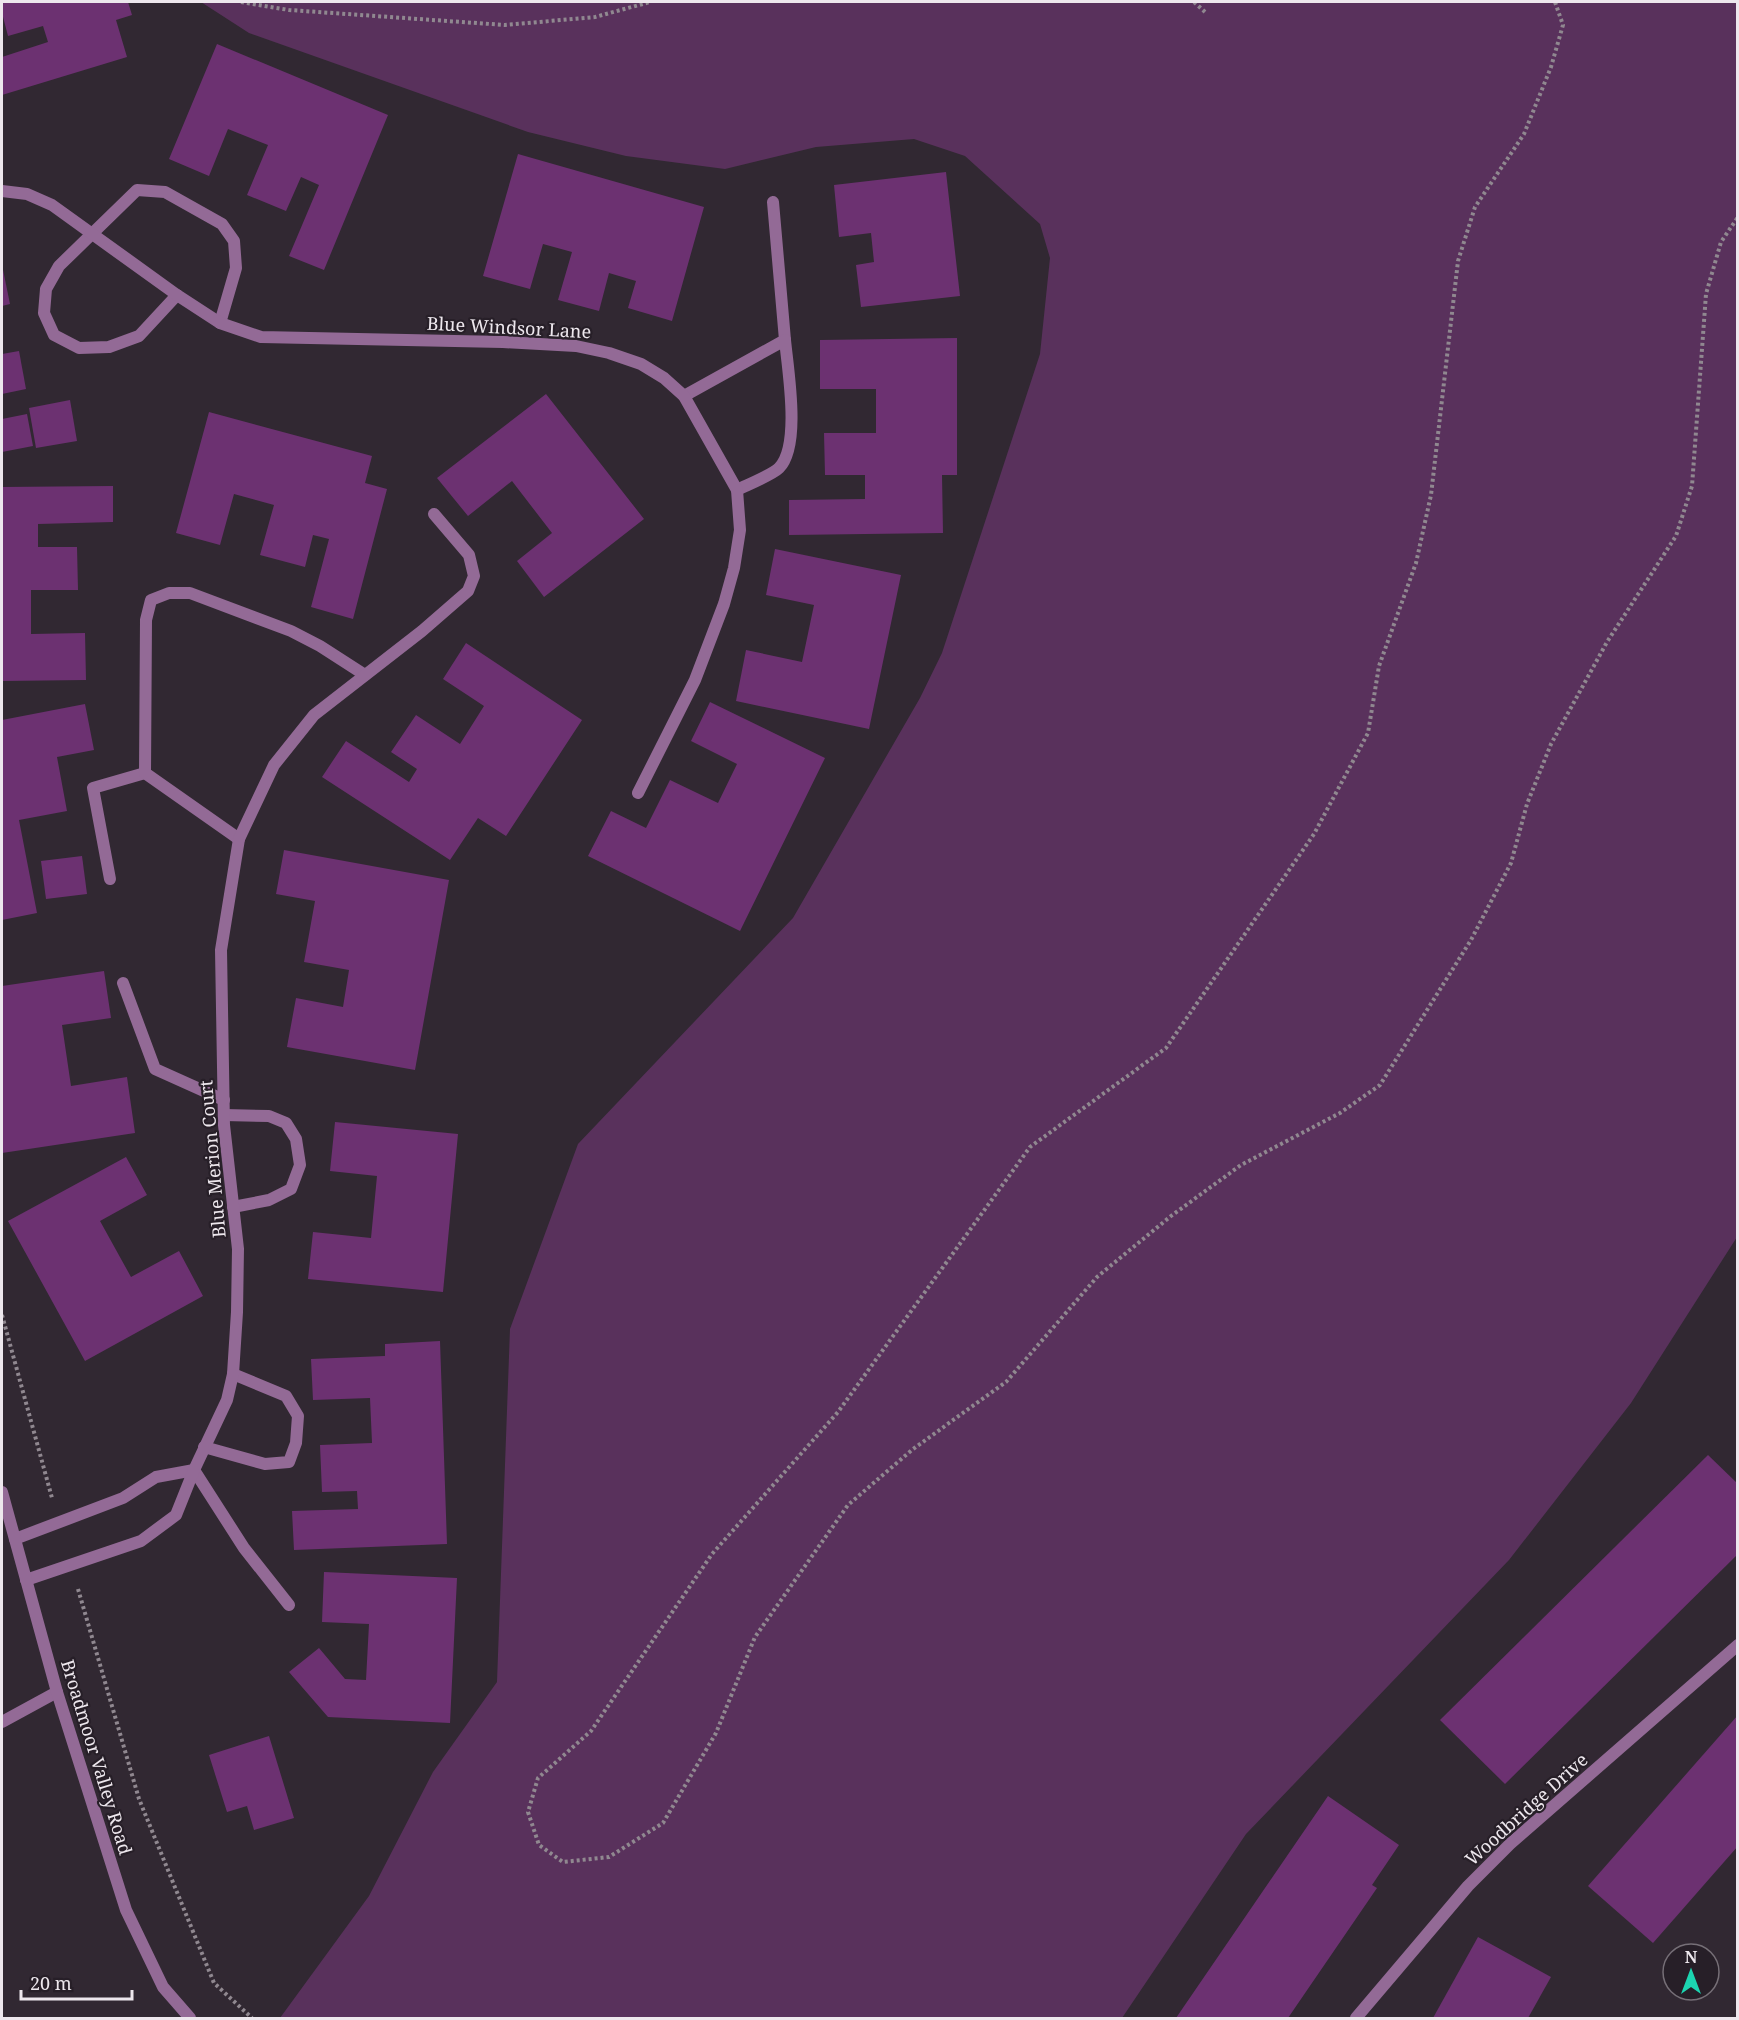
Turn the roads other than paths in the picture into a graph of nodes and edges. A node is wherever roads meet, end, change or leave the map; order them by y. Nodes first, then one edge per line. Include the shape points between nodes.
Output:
1 (2, 191) edge
2 (773, 202) dead end
3 (94, 234) junction
4 (177, 295) junction
5 (220, 323) junction
6 (785, 340) junction
7 (684, 396) junction
8 (737, 490) junction
9 (434, 514) dead end
10 (365, 675) junction
11 (145, 773) junction
12 (638, 793) dead end
13 (239, 839) junction
14 (110, 879) dead end
15 (123, 983) dead end
16 (224, 1100) junction
17 (224, 1114) junction
18 (233, 1207) junction
19 (233, 1374) junction
20 (204, 1448) junction
21 (194, 1470) junction
22 (2, 1492) edge
23 (15, 1539) junction
24 (26, 1580) junction
25 (290, 1605) dead end
26 (1737, 1645) edge
27 (57, 1692) junction
28 (2, 1722) edge
29 (190, 2019) edge
30 (1356, 2019) edge

1 - 3 street, Blue Windsor Lane via 27,194 52,205
2 - 6 street
3 - 4 street, Blue Windsor Lane
3 - 4 street via 59,266 46,289 44,313 54,335 79,348 109,347 139,336
3 - 5 street via 137,190 165,192 222,224 234,241 236,268
4 - 5 street, Blue Windsor Lane
5 - 7 street, Blue Windsor Lane via 261,337 576,346 609,352 641,364
6 - 7 street
6 - 8 street via 792,428 789,449 778,468
7 - 8 street, Blue Windsor Lane
8 - 12 street, Blue Windsor Lane via 740,530 724,604 695,680
9 - 10 street, Blue Merion Court via 469,555 474,576 468,591
10 - 11 street via 291,631 190,594 169,594 151,600 146,620
10 - 13 street, Blue Merion Court via 314,716 274,765
11 - 13 street
11 - 14 street via 93,788
13 - 16 street, Blue Merion Court via 221,950
15 - 16 street via 155,1069
16 - 17 street, Blue Merion Court
17 - 18 street, Blue Merion Court
17 - 18 street via 269,1116 286,1123 296,1139 300,1166 291,1189 269,1200
18 - 19 street, Blue Merion Court via 238,1260
19 - 20 street, Blue Merion Court via 227,1400
19 - 20 street via 286,1396 298,1416 296,1443 289,1462 265,1464
20 - 21 street, Blue Merion Court
21 - 23 street via 156,1477 123,1498
21 - 24 street, Blue Merion Court via 176,1515 141,1541
21 - 25 street via 244,1548
22 - 23 street, Broadmoor Valley Road
23 - 24 street, Broadmoor Valley Road
24 - 27 street, Broadmoor Valley Road
26 - 30 street, Woodbridge Drive via 1510,1844 1468,1886
27 - 28 street
27 - 29 street, Broadmoor Valley Road via 126,1910 163,1987

